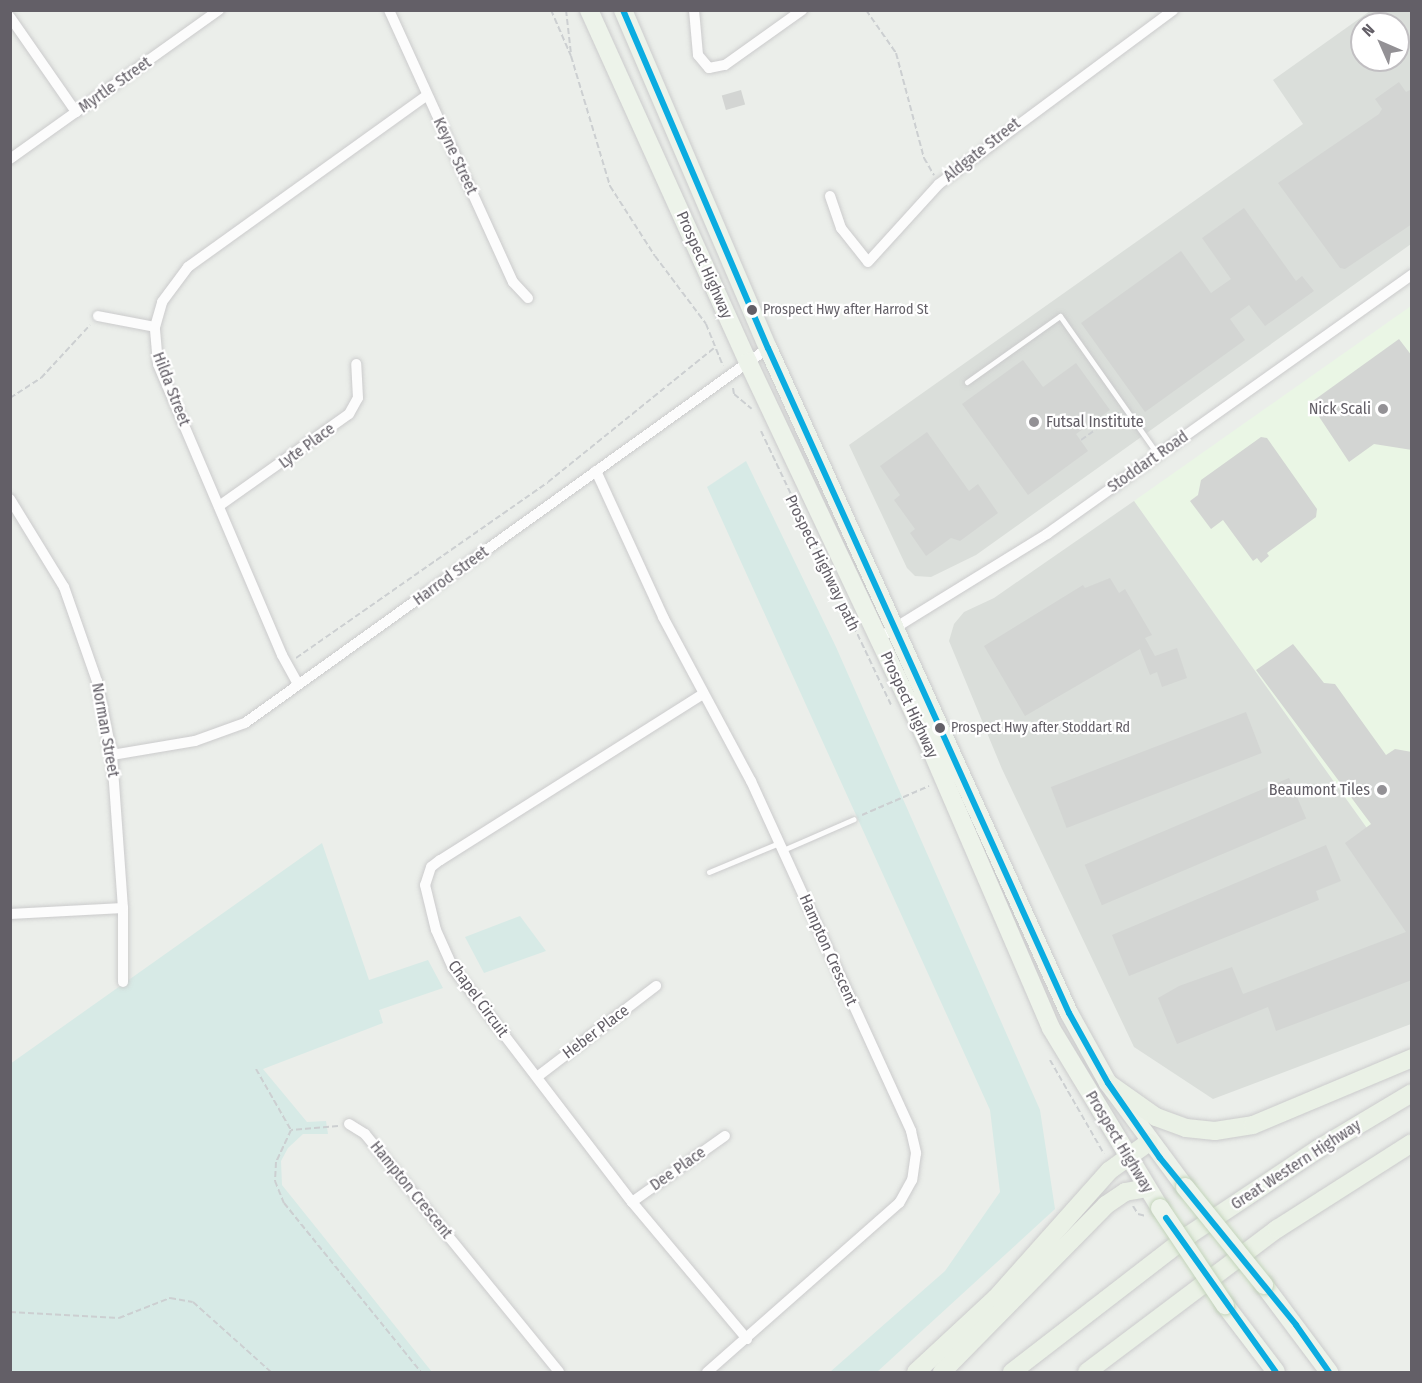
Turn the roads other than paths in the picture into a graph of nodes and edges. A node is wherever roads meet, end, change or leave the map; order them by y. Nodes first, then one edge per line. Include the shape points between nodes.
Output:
1 (219, 10) edge
2 (389, 10) edge
3 (589, 10) edge
4 (622, 10) edge
5 (694, 10) edge
6 (802, 10) edge
7 (1173, 10) edge
8 (10, 17) edge
9 (427, 95) junction
10 (76, 112) junction
11 (10, 159) edge
12 (830, 196) dead end
13 (1412, 275) edge
14 (528, 298) dead end
15 (98, 316) road end
16 (155, 327) junction
17 (768, 348) junction
18 (748, 362) junction
19 (356, 364) dead end
20 (967, 382) dead end
21 (1158, 455) junction
22 (596, 471) junction
23 (10, 499) edge
24 (219, 506) junction
25 (898, 627) junction
26 (877, 639) junction
27 (298, 684) junction
28 (703, 694) junction
29 (112, 755) junction
30 (854, 819) road end
31 (781, 846) junction
32 (709, 872) dead end
33 (123, 908) junction
34 (10, 914) edge
35 (123, 982) dead end
36 (656, 986) dead end
37 (1412, 1058) edge
38 (537, 1077) junction
39 (1108, 1083) junction
40 (1412, 1093) edge
41 (349, 1124) road end
42 (725, 1136) dead end
43 (1149, 1142) junction
44 (1412, 1143) edge
45 (1128, 1156) junction
46 (1147, 1188) junction
47 (632, 1202) junction
48 (747, 1339) junction
49 (559, 1372) edge
50 (707, 1372) edge
51 (916, 1372) edge
52 (942, 1372) edge
53 (1012, 1372) edge
54 (1087, 1372) edge
55 (1276, 1372) edge
56 (1329, 1372) edge

1 - 10 street, Myrtle Street
2 - 9 street, Keyne Street
3 - 18 main road, Prospect Highway
4 - 17 main road, Prospect Highway
5 - 6 street via 701,63 709,68 725,65
7 - 12 street, Aldgate Street via 939,184 868,262 841,228
8 - 10 street
9 - 14 street, Keyne Street via 513,282
9 - 16 street, Hilda Street via 188,267 162,302
10 - 11 street, Myrtle Street
13 - 21 street, Stoddart Road
15 - 16 street
16 - 24 street, Hilda Street via 158,364
17 - 18 street, Harrod Street
17 - 25 main road, Prospect Highway
18 - 22 street, Harrod Street
18 - 26 main road, Prospect Highway
19 - 24 street, Lyte Place via 358,398 349,414
20 - 21 lane via 1060,316
21 - 25 street, Stoddart Road via 990,572
22 - 27 street, Harrod Street
22 - 28 street, Hampton Crescent
23 - 29 street, Norman Street via 42,546 76,614 97,681
24 - 27 street, Hilda Street
25 - 26 street, Stoddart Road
25 - 39 main road, Prospect Highway via 1021,913
26 - 45 main road, Prospect Highway via 933,754 1051,1028
27 - 29 street, Harrod Street via 245,723 223,733
28 - 31 street, Hampton Crescent
28 - 38 street, Chapel Circuit via 440,860 427,876 427,904 453,968
29 - 33 street, Norman Street
30 - 31 lane
31 - 32 lane
31 - 48 street, Hampton Crescent via 911,1131 916,1153 912,1180 898,1203
33 - 34 street
33 - 35 street, Norman Street
36 - 38 street, Heber Place
37 - 39 highway via 1253,1125 1215,1131 1186,1128 1156,1117
38 - 47 street, Chapel Circuit
39 - 43 main road, Prospect Highway
40 - 53 highway, Great Western Highway via 1318,1149 1189,1235
41 - 49 street, Hampton Crescent via 365,1134
42 - 47 street, Dee Place
43 - 45 highway
43 - 56 main road, Prospect Highway, bridge
44 - 54 highway via 1277,1229
45 - 46 main road, Prospect Highway
45 - 51 highway via 1109,1171 996,1298
46 - 52 highway via 1125,1192 1106,1205
46 - 55 main road, Prospect Highway, bridge via 1225,1305
47 - 48 street, Chapel Circuit
48 - 50 street, Hampton Crescent

